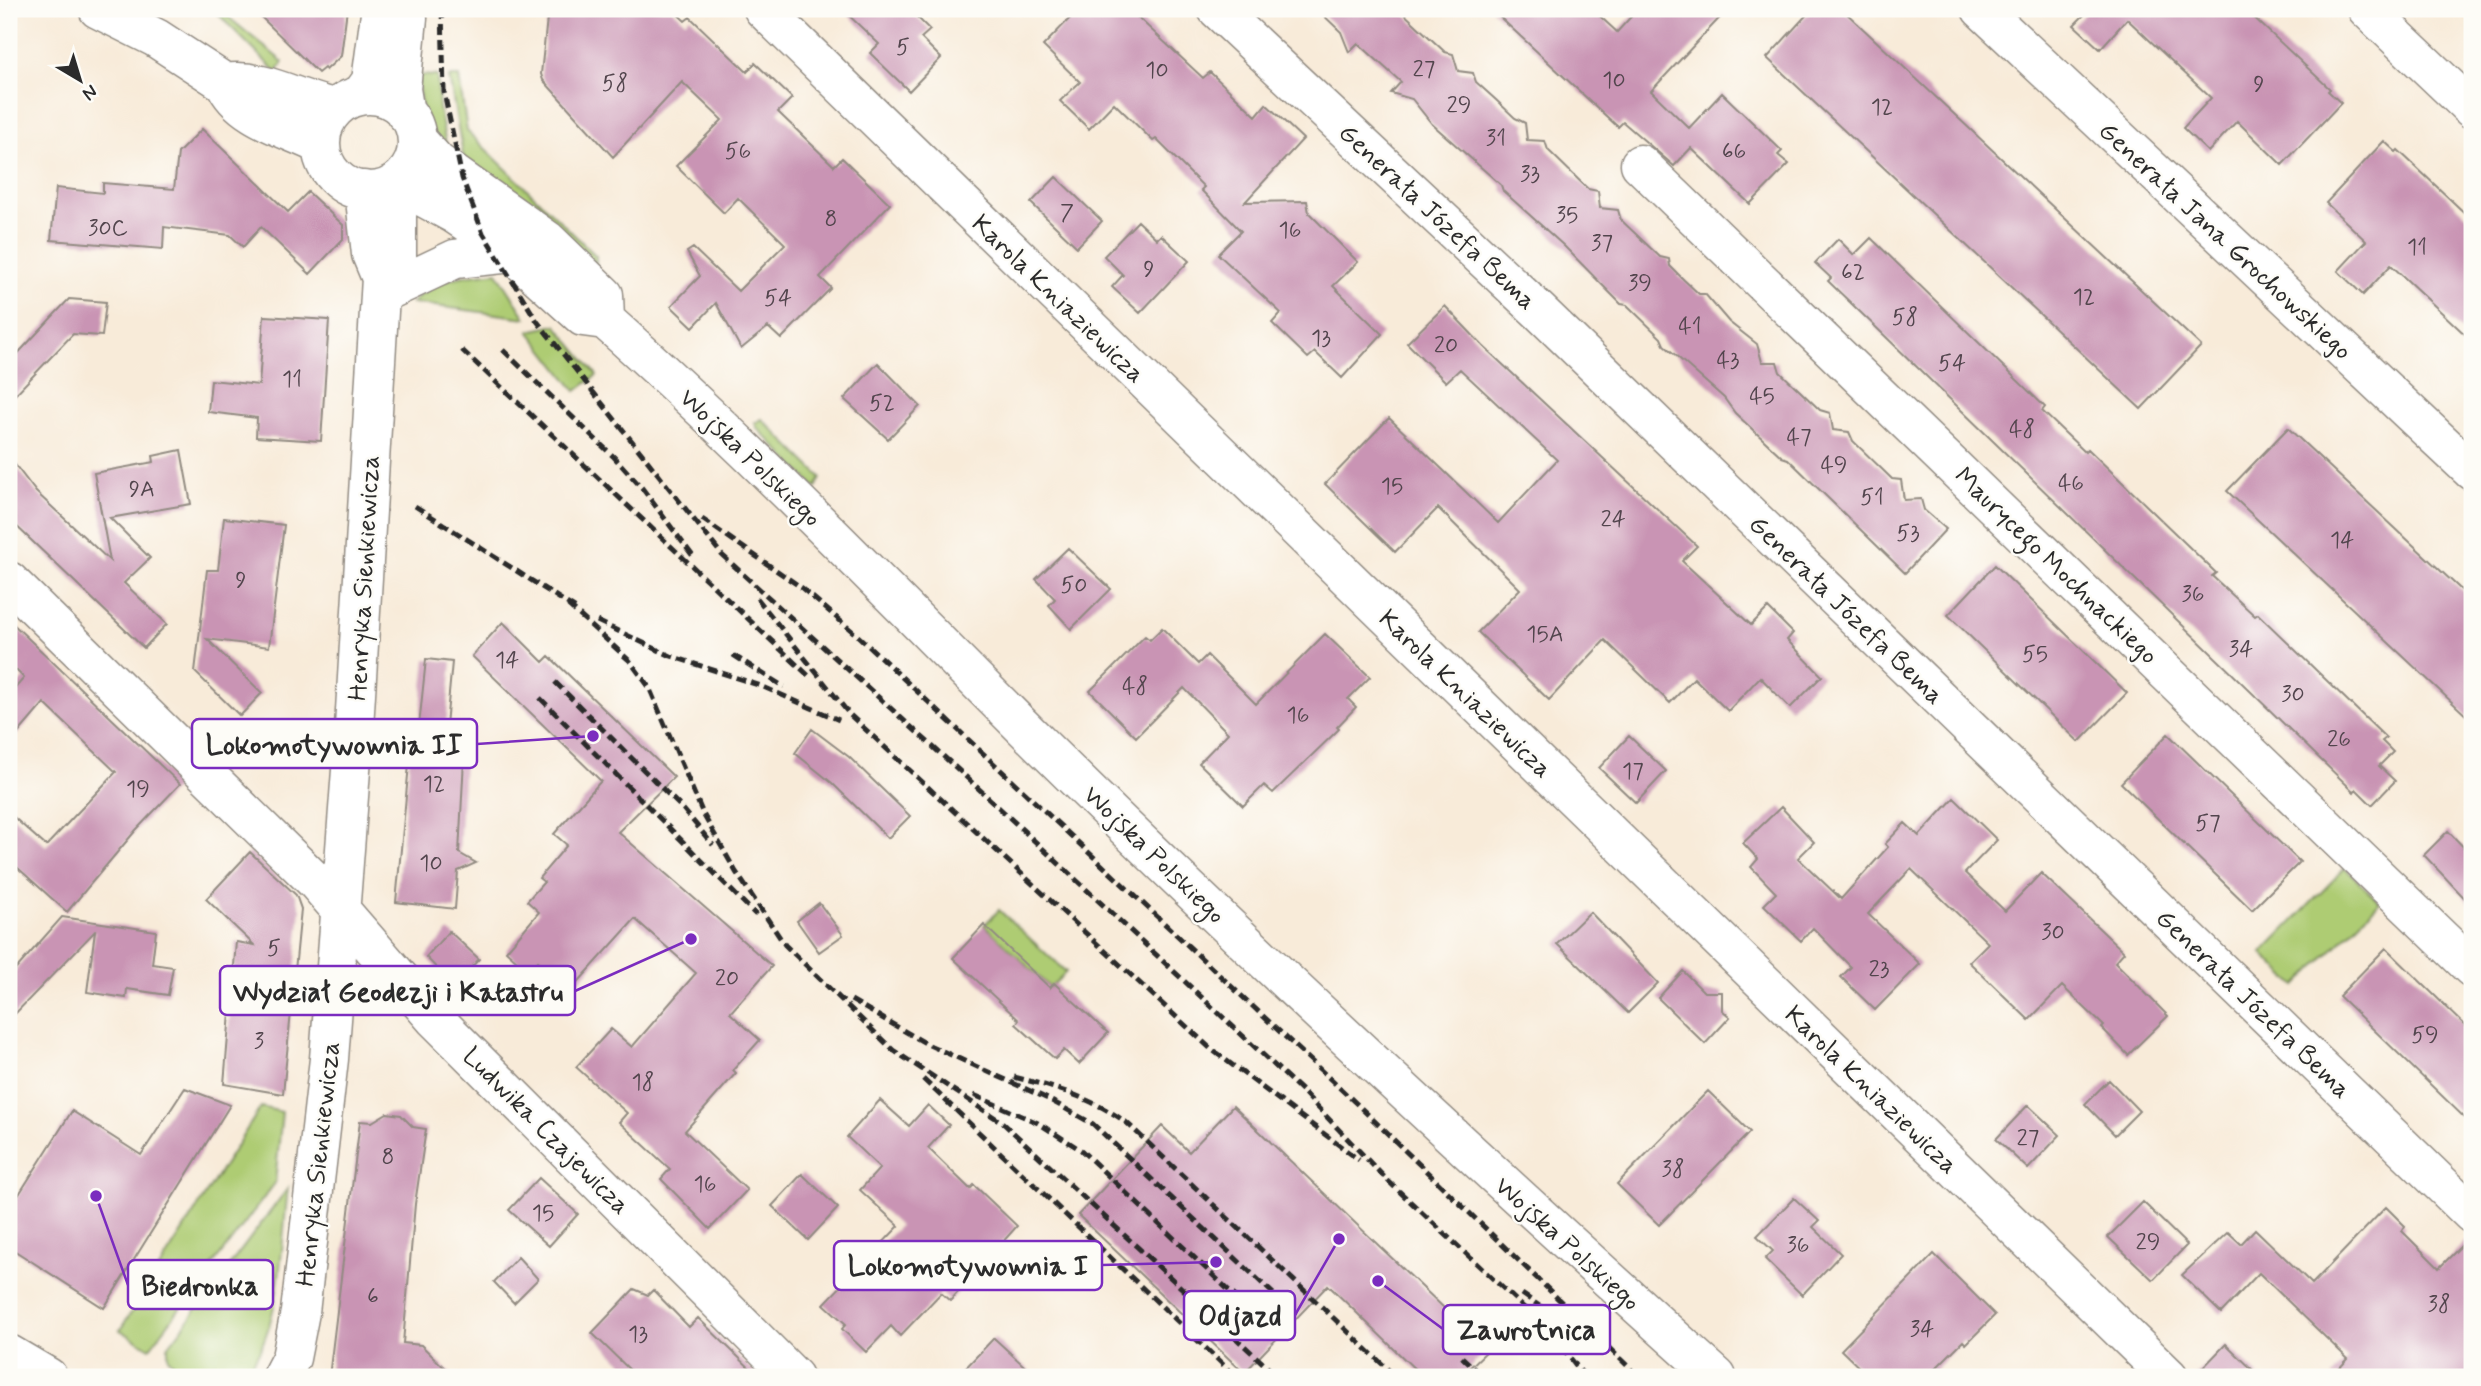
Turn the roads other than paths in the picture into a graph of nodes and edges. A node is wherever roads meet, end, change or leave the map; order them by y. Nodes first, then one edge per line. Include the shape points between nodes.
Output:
1 (98, 9) edge
2 (384, 9) edge
3 (405, 9) edge
4 (763, 9) edge
5 (1217, 9) edge
6 (1981, 9) edge
7 (2367, 9) edge
8 (225, 83) junction
9 (347, 102) junction
10 (2472, 108) edge
11 (412, 127) junction
12 (320, 145) junction
13 (1640, 164) dead end
14 (380, 187) junction
15 (512, 253) junction
16 (381, 286) junction
17 (605, 320) junction
18 (2472, 471) edge
19 (9, 581) edge
20 (342, 909) junction
21 (2472, 968) edge
22 (2472, 1214) edge
23 (9, 1354) edge
24 (48, 1377) edge
25 (281, 1377) edge
26 (794, 1377) edge
27 (1717, 1377) edge
28 (2169, 1377) edge

1 - 8 street via 156,38
2 - 9 street via 371,81
3 - 11 street via 401,89
4 - 28 street, Karola Kniaziewicza
5 - 22 street, Generała Józefa Bema via 1549,321
6 - 18 street, Generała Jana Grochowskiego
7 - 10 street
8 - 9 street via 257,83 314,104
8 - 12 street via 241,107
9 - 11 street via 385,97
9 - 12 street via 322,126
11 - 14 street via 413,164
11 - 17 street via 437,162 547,240 582,272 604,295
12 - 14 street via 324,159 352,187
13 - 21 street, Maurycego Mochnackiego
14 - 15 street, Wojska Polskiego via 454,214
14 - 16 street, Henryka Sienkiewicza via 371,254
15 - 16 street via 455,259
15 - 17 street, Wojska Polskiego via 583,317
16 - 20 street, Henryka Sienkiewicza
17 - 27 street, Wojska Polskiego via 725,428 1043,747 1395,1084
19 - 20 street, Ludwika Czajewicza
20 - 25 street, Henryka Sienkiewicza via 300,1312 295,1344
20 - 26 street, Ludwika Czajewicza via 435,1019
23 - 24 street

